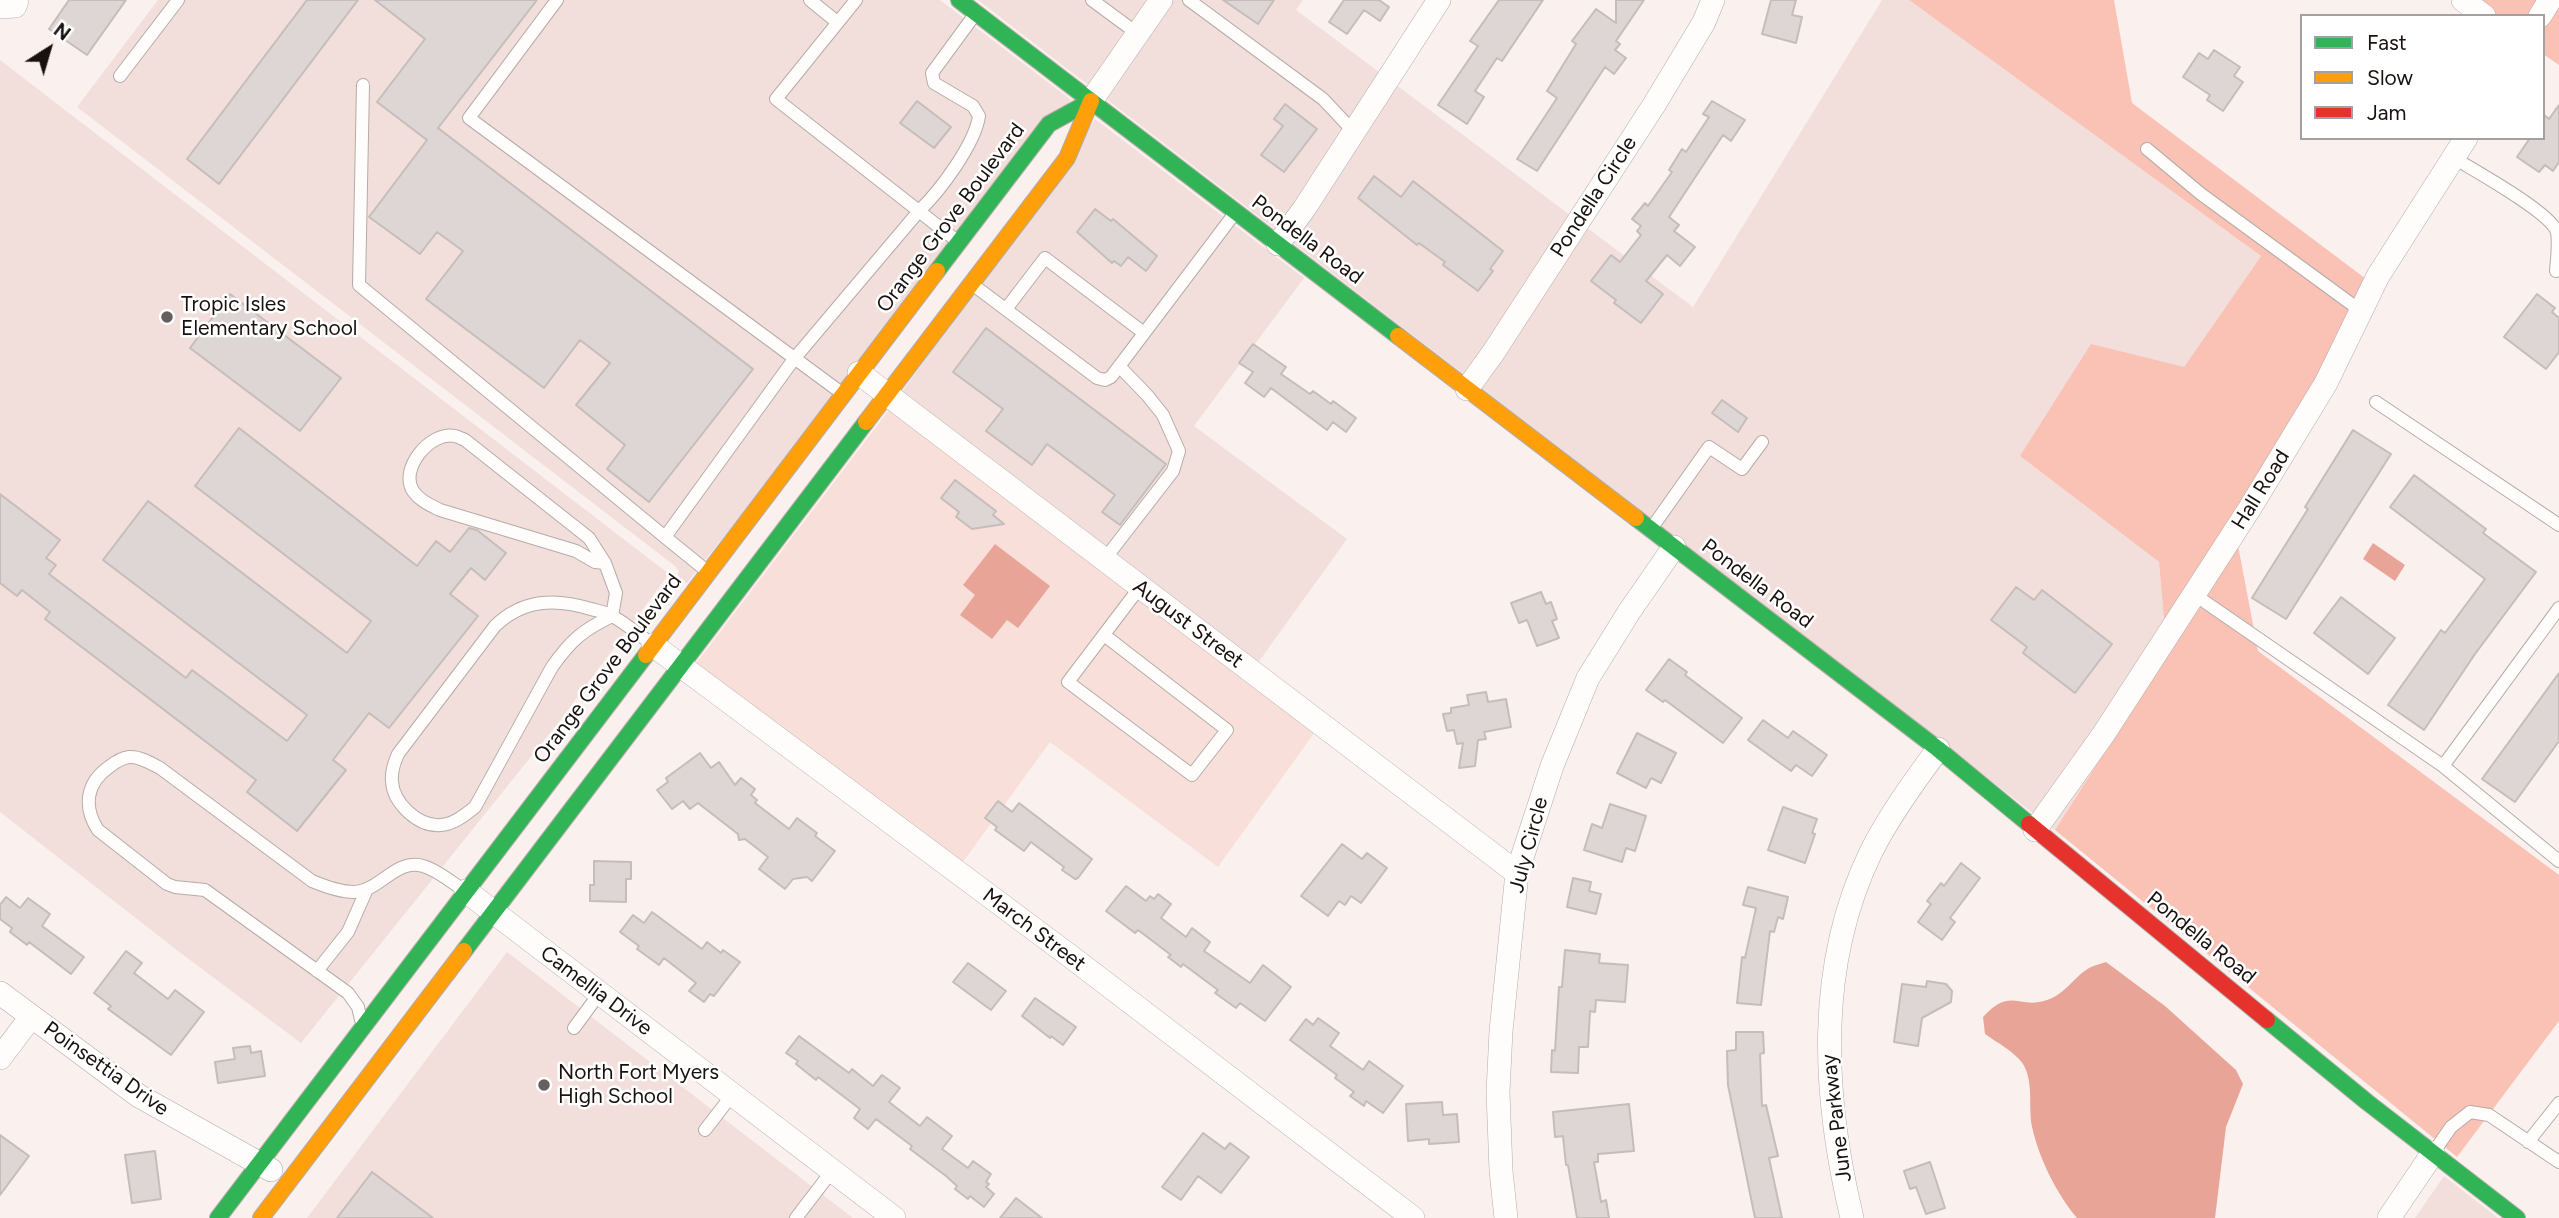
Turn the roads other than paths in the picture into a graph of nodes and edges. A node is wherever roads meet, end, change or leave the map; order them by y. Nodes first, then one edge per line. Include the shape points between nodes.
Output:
1 (17, 0) edge
2 (178, 0) edge
3 (557, 0) edge
4 (810, 0) edge
5 (856, 0) edge
6 (959, 0) edge
7 (1092, 0) edge
8 (1161, 0) edge
9 (1189, 0) edge
10 (1440, 0) edge
11 (1713, 0) edge
12 (2463, 0) edge
13 (0, 7) edge
14 (976, 13) junction
15 (2481, 14) edge
16 (837, 22) junction
17 (1138, 34) junction
18 (120, 76) dead end
19 (363, 85) dead end
20 (1091, 101) junction
21 (1354, 132) junction
22 (2465, 140) edge
23 (2147, 149) dead end
24 (2454, 158) junction
25 (919, 211) junction
26 (1236, 212) junction
27 (959, 243) junction
28 (1278, 244) junction
29 (944, 262) junction
30 (2556, 271) dead end
31 (972, 283) junction
32 (1006, 309) junction
33 (2361, 310) junction
34 (1144, 333) junction
35 (794, 359) junction
36 (1119, 366) junction
37 (859, 373) junction
38 (1467, 389) junction
39 (843, 395) junction
40 (887, 395) junction
41 (2375, 402) dead end
42 (1762, 442) dead end
43 (2559, 525) edge
44 (1651, 529) junction
45 (665, 537) junction
46 (1674, 547) junction
47 (1104, 560) junction
48 (605, 563) junction
49 (708, 572) junction
50 (1140, 587) junction
51 (2195, 595) junction
52 (2559, 608) edge
53 (612, 616) junction
54 (1104, 635) junction
55 (653, 645) junction
56 (682, 665) junction
57 (1938, 749) junction
58 (2443, 766) junction
59 (2035, 830) junction
60 (2559, 861) edge
61 (1517, 873) junction
62 (367, 889) junction
63 (466, 891) junction
64 (494, 913) junction
65 (317, 971) junction
66 (0, 993) edge
67 (599, 994) junction
68 (32, 1017) junction
69 (362, 1028) junction
70 (574, 1028) dead end
71 (0, 1058) edge
72 (732, 1094) junction
73 (2559, 1103) edge
74 (2555, 1118) edge
75 (705, 1130) dead end
76 (2528, 1142) junction
77 (2433, 1153) junction
78 (260, 1162) junction
79 (2559, 1162) edge
80 (832, 1171) junction
81 (287, 1182) junction
82 (218, 1218) edge
83 (261, 1218) edge
84 (796, 1218) edge
85 (894, 1218) edge
86 (1413, 1218) edge
87 (1506, 1218) edge
88 (1852, 1218) edge
89 (2389, 1218) edge
90 (2517, 1218) edge

1 - 13 street via 15,6
2 - 18 lane
3 - 35 lane via 469,118
4 - 16 lane
5 - 16 lane
6 - 14 street, Pondella Road
7 - 17 lane
8 - 17 street
9 - 21 lane via 1323,99
10 - 21 street
11 - 38 street, Pondella Circle via 1654,105
12 - 15 street
14 - 20 street, Pondella Road
14 - 25 lane via 932,73 934,83 973,106 979,116 977,130 934,197
16 - 25 lane via 776,99
17 - 20 street
19 - 45 lane via 359,285
20 - 26 street, Pondella Road
20 - 27 street, Orange Grove Boulevard via 1049,124
20 - 31 street via 1067,158
21 - 28 street
22 - 24 street, Hall Road
23 - 33 lane
24 - 30 lane via 2533,208 2556,229
24 - 33 street, Hall Road via 2399,241
25 - 27 lane
25 - 35 lane
26 - 28 street, Pondella Road
26 - 34 lane
27 - 29 street, Orange Grove Boulevard
28 - 38 street, Pondella Road
29 - 31 street
29 - 37 street, Orange Grove Boulevard
31 - 32 lane
31 - 40 street
32 - 34 lane via 1045,257
32 - 36 lane via 1097,378 1111,377
33 - 51 street, Hall Road via 2326,383
34 - 36 lane
35 - 39 lane
35 - 45 lane
36 - 47 lane via 1163,415 1179,451 1173,471
37 - 39 street, Orange Grove Boulevard
37 - 40 street, August Street
38 - 44 street, Pondella Road
39 - 49 street, Orange Grove Boulevard
40 - 47 street, August Street
40 - 56 street
41 - 43 lane
42 - 44 lane via 1742,469 1709,447
44 - 46 street, Pondella Road
45 - 49 lane
46 - 57 street, Pondella Road
46 - 61 street, July Circle via 1588,678 1552,766
47 - 50 street, August Street
48 - 48 lane via 589,538 465,440 443,437 421,451 409,471 414,492 440,510
48 - 53 lane via 616,593
49 - 55 street, Orange Grove Boulevard
50 - 54 lane
50 - 61 street, August Street
51 - 58 lane
51 - 59 street, Hall Road
52 - 58 lane
53 - 53 lane via 551,600 503,617 398,754 392,780 402,805 424,822 439,826 465,816 475,807 566,647 579,634
53 - 55 lane
54 - 54 lane via 1068,682 1192,775 1227,730
55 - 56 street, March Street
55 - 63 street, Orange Grove Boulevard
56 - 64 street
56 - 86 street, March Street
57 - 59 street, Pondella Road
57 - 88 street, June Parkway via 1871,852 1846,922 1834,975 1828,1037 1831,1104
58 - 60 lane
59 - 77 street, Pondella Road
61 - 87 street, July Circle via 1498,1092
62 - 63 lane via 408,865 422,865
62 - 65 lane via 348,932
62 - 65 lane via 354,892 312,881 160,768 141,759 116,761 93,783 88,807 92,820 124,852 167,884 205,890
63 - 64 street, Camellia Drive
63 - 69 street, Orange Grove Boulevard
64 - 67 street, Camellia Drive
64 - 81 street
65 - 69 lane via 355,999
66 - 68 street, Poinsettia Drive
67 - 70 lane
67 - 72 street, Camellia Drive
68 - 71 street
68 - 78 street, Poinsettia Drive via 139,1096
69 - 78 street, Orange Grove Boulevard
72 - 75 lane
72 - 80 street, Camellia Drive
73 - 74 lane
74 - 76 lane
76 - 77 lane via 2489,1115 2470,1112 2451,1127
76 - 79 lane
77 - 89 street
77 - 90 street, Pondella Road
78 - 81 street, Poinsettia Drive
78 - 82 street, Orange Grove Boulevard
80 - 84 lane
80 - 85 street, Camellia Drive
81 - 83 street

